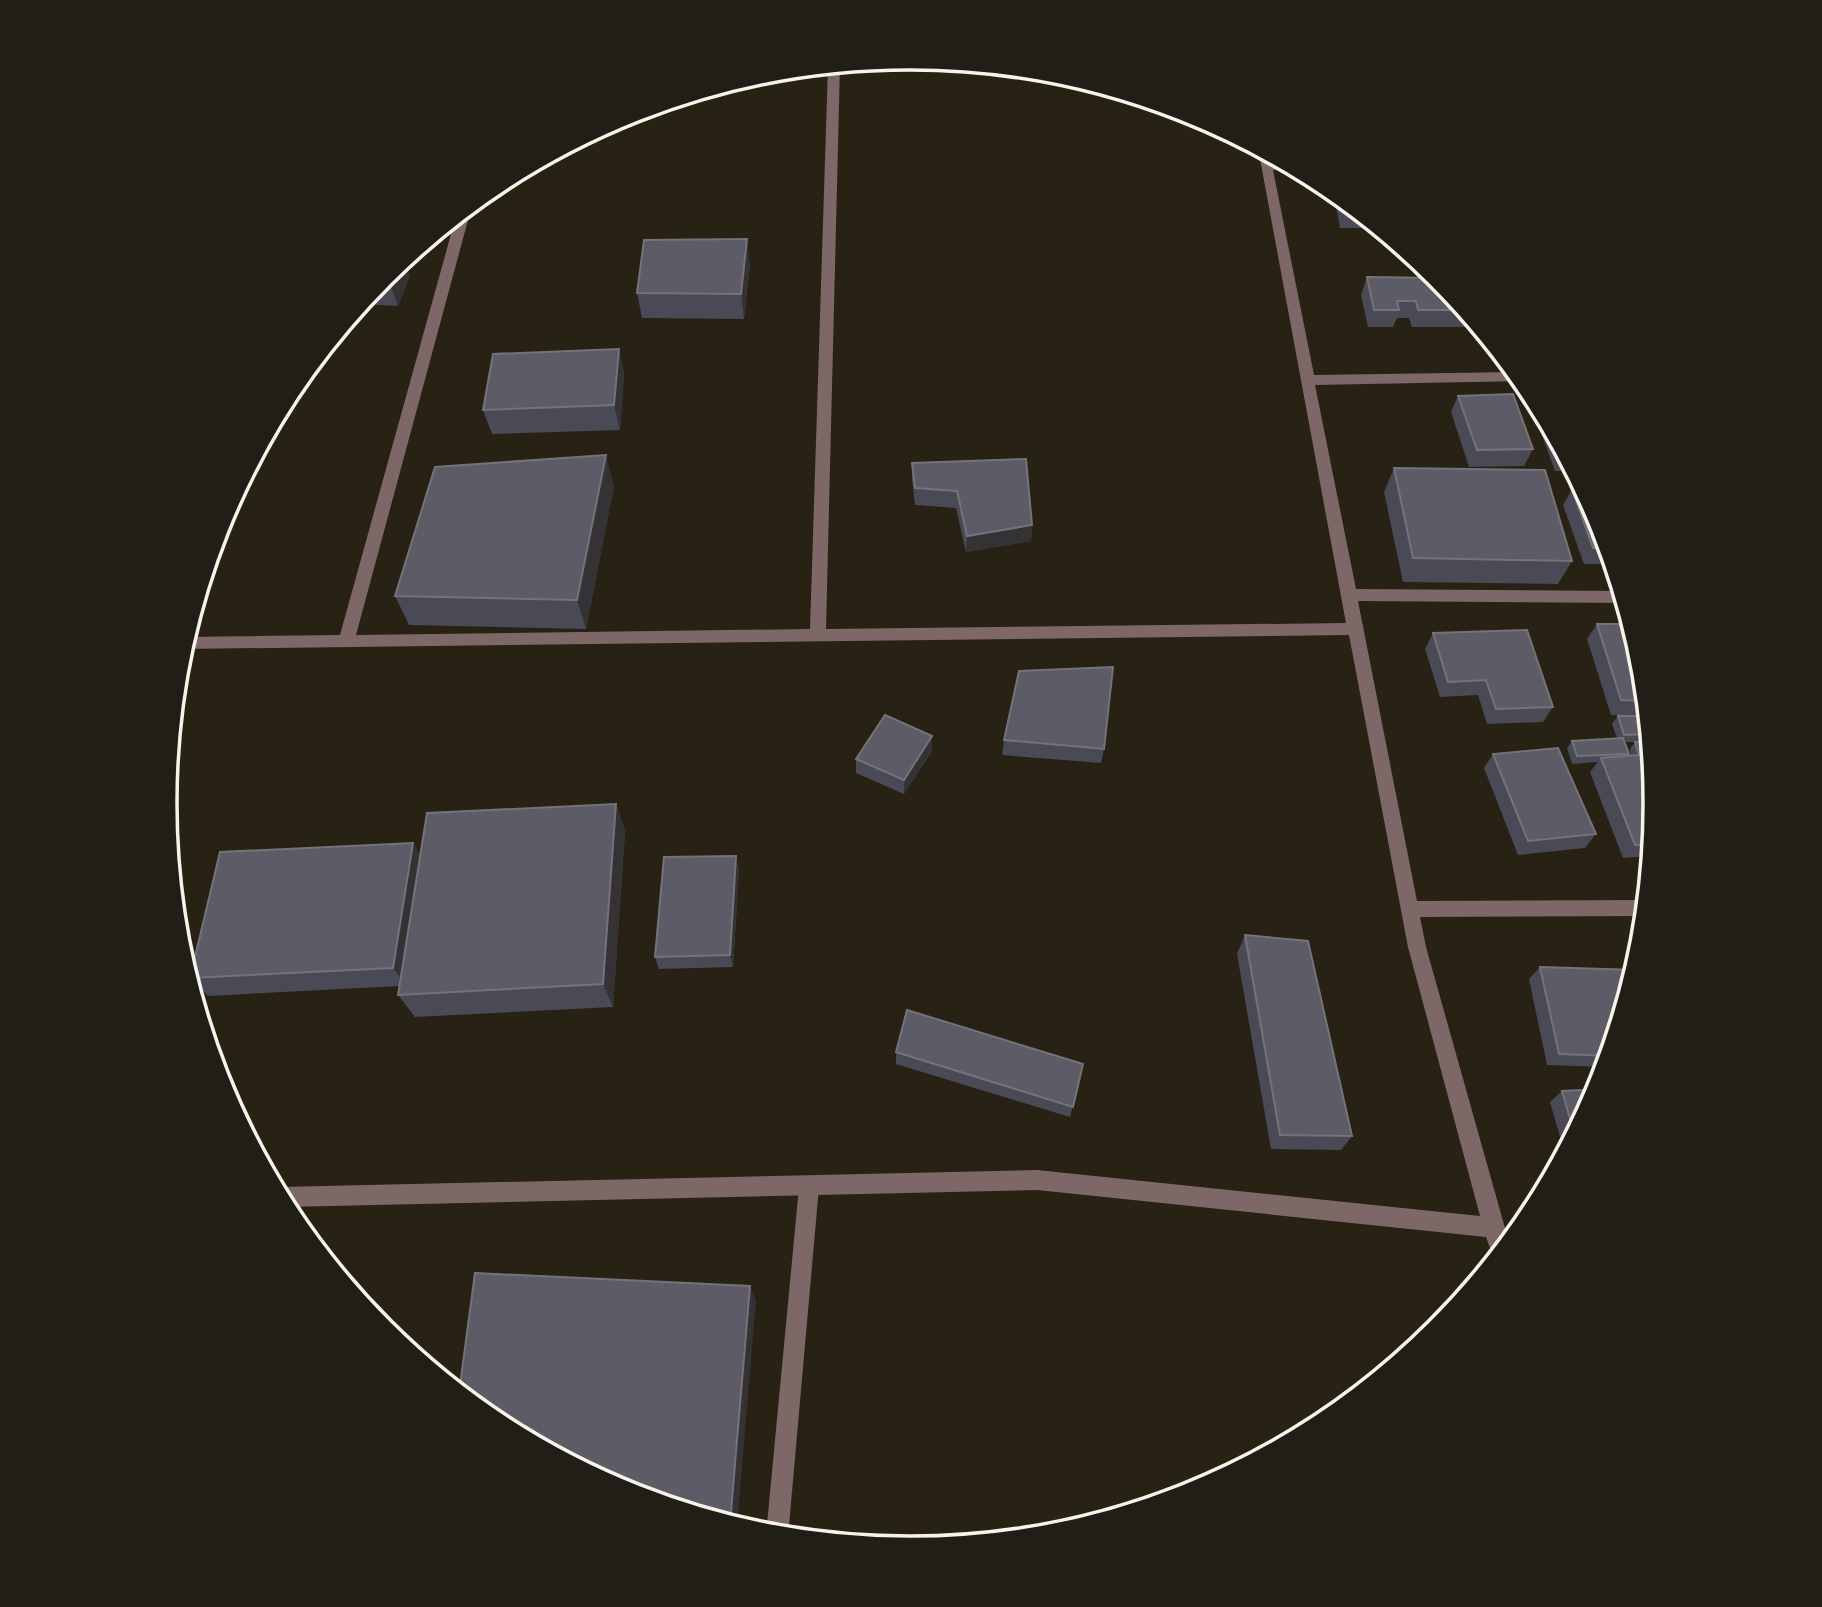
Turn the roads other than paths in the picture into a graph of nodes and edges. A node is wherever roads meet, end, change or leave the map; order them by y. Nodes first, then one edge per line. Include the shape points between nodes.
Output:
1 (834, 74) edge
2 (1266, 162) edge
3 (462, 224) edge
4 (1507, 377) edge
5 (1308, 380) junction
6 (1349, 594) junction
7 (1615, 597) edge
8 (1355, 629) junction
9 (818, 635) junction
10 (346, 641) junction
11 (196, 643) edge
12 (1636, 908) edge
13 (1409, 909) junction
14 (809, 1187) junction
15 (292, 1197) edge
16 (1495, 1228) junction
17 (1498, 1243) edge
18 (778, 1525) edge

1 - 9 street
2 - 5 street
3 - 10 street
4 - 5 street
5 - 6 street
6 - 7 street
6 - 8 street
8 - 9 street
8 - 13 street
9 - 10 street
10 - 11 street
12 - 13 street
13 - 16 street
14 - 15 street
14 - 16 street via 1037,1180
14 - 18 street
16 - 17 street

